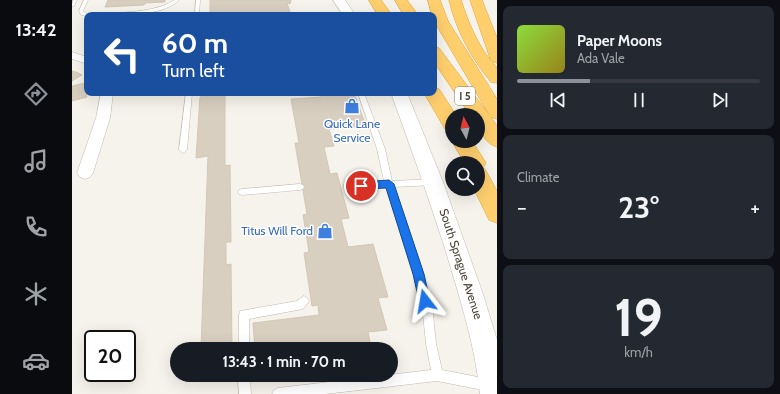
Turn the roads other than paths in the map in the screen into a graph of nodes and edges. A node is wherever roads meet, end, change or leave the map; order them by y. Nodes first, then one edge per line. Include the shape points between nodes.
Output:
1 (75, 0) edge
2 (86, 0) edge
3 (177, 0) edge
4 (198, 0) edge
5 (339, 0) edge
6 (402, 0) edge
7 (434, 0) edge
8 (455, 0) edge
9 (476, 0) edge
10 (489, 0) edge
11 (72, 5) edge
12 (130, 12) edge
13 (197, 12) edge
14 (345, 12) edge
15 (409, 12) edge
16 (84, 14) edge
17 (72, 55) edge
18 (437, 55) edge
19 (496, 55) edge
20 (84, 60) edge
21 (497, 78) edge
22 (107, 96) edge
23 (189, 96) edge
24 (362, 96) edge
25 (400, 96) edge
26 (435, 96) edge
27 (497, 112) edge
28 (445, 114) edge
29 (497, 140) edge
30 (183, 150) dead end
31 (85, 173) dead end
32 (485, 178) edge
33 (433, 182) junction
34 (389, 184) junction
35 (347, 186) dead end
36 (300, 187) dead end
37 (485, 189) edge
38 (242, 192) dead end
39 (497, 198) edge
40 (497, 213) edge
41 (304, 301) dead end
42 (244, 342) edge
43 (437, 375) junction
44 (244, 382) edge
45 (493, 390) edge
46 (245, 394) edge
47 (278, 394) edge

1 - 11 lane
2 - 16 lane via 81,10
3 - 12 lane via 170,6 160,9
4 - 13 lane
5 - 14 street
6 - 15 highway
7 - 27 highway via 441,21
8 - 21 highway via 467,32 488,68
9 - 19 highway
10 - 19 highway
17 - 20 street
18 - 29 highway, I 5
22 - 31 street
23 - 30 lane
24 - 34 lane via 381,149
25 - 33 street, South Sprague Avenue
26 - 28 highway
32 - 39 highway
33 - 34 lane
33 - 45 street, South Sprague Avenue via 482,329 490,362
34 - 35 lane
34 - 43 lane via 418,274 428,314
36 - 38 lane
37 - 40 highway
41 - 42 lane via 300,306 244,315
43 - 45 lane
43 - 47 lane
44 - 46 lane

